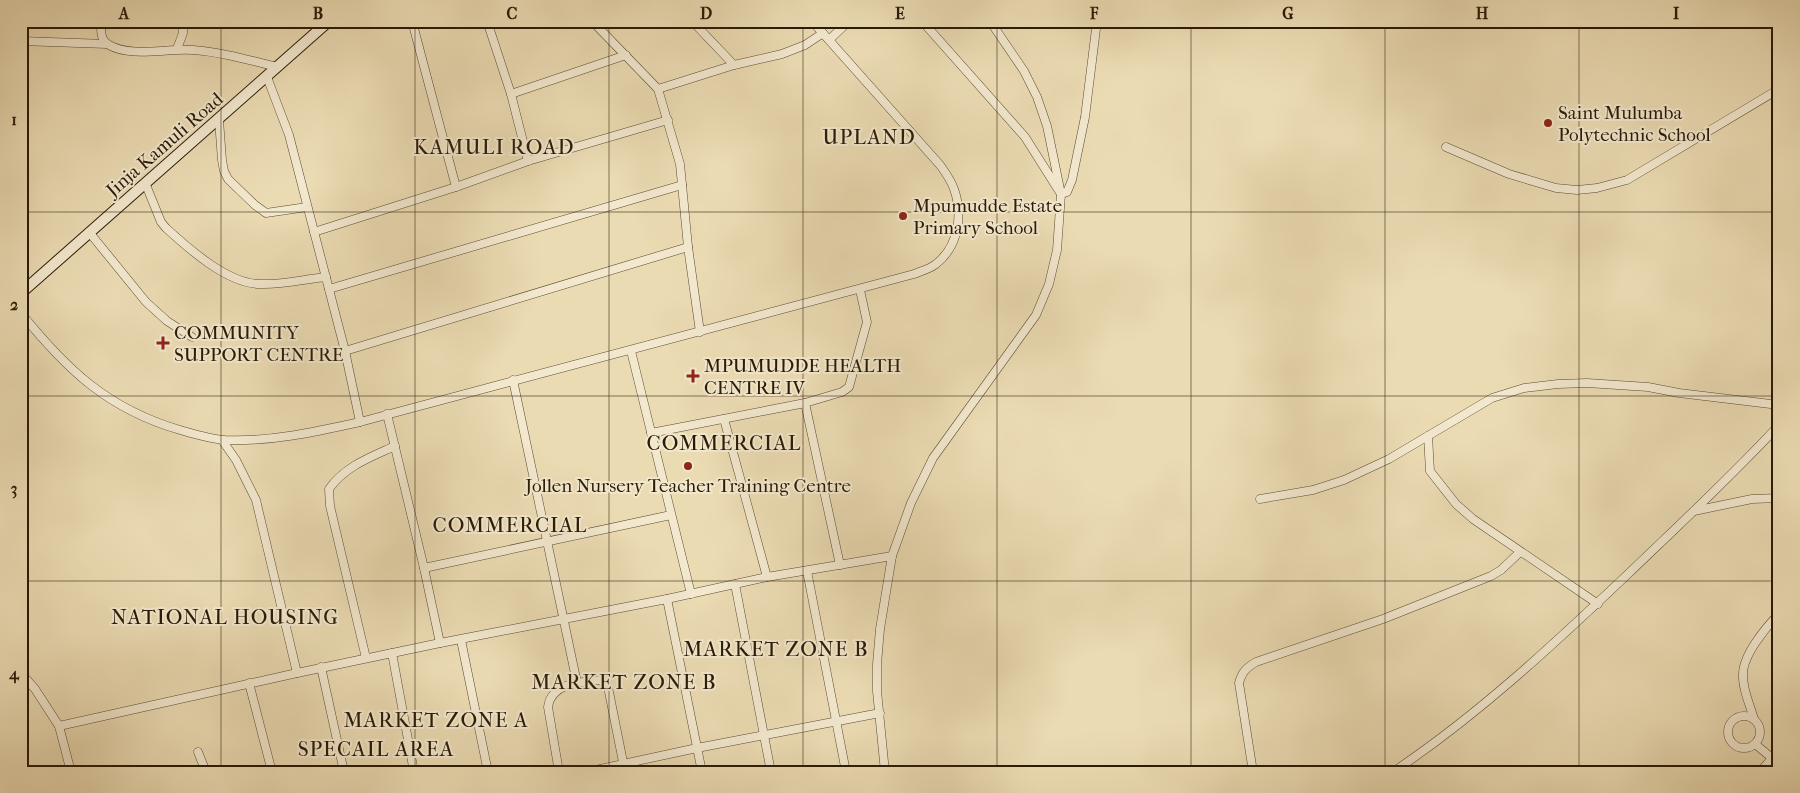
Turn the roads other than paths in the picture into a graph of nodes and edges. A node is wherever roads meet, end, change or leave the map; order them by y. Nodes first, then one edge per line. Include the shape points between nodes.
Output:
1 (101, 21) edge
2 (184, 21) edge
3 (329, 21) edge
4 (412, 21) edge
5 (487, 21) edge
6 (592, 21) edge
7 (692, 21) edge
8 (812, 21) edge
9 (849, 21) edge
10 (922, 21) edge
11 (990, 21) edge
12 (1097, 21) edge
13 (823, 34) junction
14 (829, 40) junction
15 (23, 41) edge
16 (107, 44) junction
17 (177, 49) junction
18 (21, 52) edge
19 (626, 55) junction
20 (734, 65) junction
21 (276, 67) junction
22 (267, 77) junction
23 (658, 89) junction
24 (1779, 89) edge
25 (512, 94) junction
26 (219, 120) junction
27 (668, 120) junction
28 (1446, 147) dead end
29 (528, 162) junction
30 (146, 185) junction
31 (682, 185) junction
32 (456, 187) junction
33 (1061, 194) junction
34 (308, 207) junction
35 (89, 232) junction
36 (314, 232) junction
37 (688, 247) junction
38 (326, 277) junction
39 (329, 289) junction
40 (860, 290) junction
41 (21, 294) edge
42 (21, 313) edge
43 (700, 332) junction
44 (192, 337) dead end
45 (345, 351) junction
46 (631, 351) junction
47 (513, 380) junction
48 (805, 403) junction
49 (1779, 405) edge
50 (387, 414) junction
51 (724, 419) junction
52 (360, 422) junction
53 (1779, 424) edge
54 (651, 434) junction
55 (1428, 436) junction
56 (222, 440) junction
57 (395, 446) junction
58 (1779, 498) edge
59 (1260, 499) dead end
60 (1694, 511) junction
61 (671, 515) junction
62 (547, 542) junction
63 (1520, 552) junction
64 (892, 556) junction
65 (840, 565) junction
66 (424, 568) junction
67 (806, 571) junction
68 (767, 577) junction
69 (735, 584) junction
70 (691, 594) junction
71 (667, 599) junction
72 (1598, 604) junction
73 (1779, 614) edge
74 (564, 620) junction
75 (460, 640) junction
76 (440, 643) junction
77 (392, 653) junction
78 (366, 658) junction
79 (321, 668) junction
80 (296, 673) junction
81 (21, 674) edge
82 (249, 683) junction
83 (577, 683) junction
84 (880, 713) junction
85 (1754, 719) junction
86 (836, 722) junction
87 (59, 726) junction
88 (764, 736) junction
89 (1755, 744) junction
90 (697, 748) junction
91 (1779, 750) edge
92 (198, 752) dead end
93 (1772, 758) junction
94 (624, 763) junction
95 (71, 772) edge
96 (206, 772) edge
97 (272, 772) edge
98 (344, 772) edge
99 (414, 772) edge
100 (488, 772) edge
101 (559, 772) edge
102 (586, 772) edge
103 (625, 772) edge
104 (702, 772) edge
105 (771, 772) edge
106 (846, 772) edge
107 (885, 772) edge
108 (1253, 772) edge
109 (1393, 772) edge
110 (1760, 772) edge

1 - 16 street via 102,38
2 - 17 street
3 - 21 main road, Jinja Kamuli Road
4 - 32 street
5 - 25 street
6 - 19 street
7 - 20 street
8 - 13 street
9 - 14 street
10 - 33 street via 1025,137
11 - 33 street via 1024,71 1036,97 1047,126
12 - 33 street via 1085,117 1072,180 1067,192
13 - 14 street
13 - 20 street via 794,50
14 - 40 street via 940,165 954,187 960,208 950,249 935,264 914,274
15 - 16 street
15 - 18 street
16 - 17 street via 133,52
17 - 21 street via 210,52
19 - 23 street
19 - 25 street
20 - 23 street
21 - 22 main road, Jinja Kamuli Road
22 - 26 main road, Jinja Kamuli Road
22 - 34 street via 289,135
23 - 27 street
24 - 28 street via 1628,180 1597,188 1556,188 1509,174
25 - 29 street
26 - 30 main road, Jinja Kamuli Road
26 - 34 street via 222,160 228,179 266,213
27 - 29 street
27 - 31 street
29 - 32 street
30 - 35 main road, Jinja Kamuli Road
30 - 38 street via 166,228 213,266 240,280 261,284
31 - 37 street
31 - 39 street
32 - 36 street
33 - 64 street via 1057,250 1049,284 1036,315 934,458
34 - 36 street
35 - 41 main road, Jinja Kamuli Road
35 - 44 street via 146,302
36 - 38 street
37 - 43 street
37 - 45 street
38 - 39 street
39 - 45 street
40 - 43 street
40 - 48 street via 867,322 853,379 842,392
42 - 56 street via 72,370 103,395 160,424
43 - 46 street
45 - 52 street
46 - 47 street
46 - 54 street
47 - 50 street
47 - 62 street
48 - 51 street
48 - 65 street
49 - 55 street via 1648,387 1558,384 1524,388 1492,398
50 - 52 street
50 - 57 street
51 - 54 street
51 - 68 street
52 - 56 street via 282,438
53 - 60 street
54 - 61 street
55 - 59 street via 1389,460 1344,480 1313,490
55 - 63 street via 1428,463 1435,478 1467,514
56 - 80 street via 240,466 256,500
57 - 66 street
57 - 78 street via 342,474 330,489 330,506
58 - 60 street via 1752,499
60 - 72 street
61 - 62 street
61 - 70 street
62 - 66 street
62 - 74 street
63 - 72 street
63 - 108 street via 1491,576 1246,668 1239,683
64 - 65 street
64 - 84 street via 877,664
65 - 67 street
66 - 76 street
67 - 68 street
67 - 86 street
68 - 69 street
69 - 70 street
69 - 88 street
70 - 71 street
71 - 74 street
71 - 90 street
72 - 109 street via 1473,714
73 - 85 street via 1766,627 1743,668
74 - 75 street
74 - 83 street
75 - 76 street
75 - 100 street
76 - 77 street
77 - 78 street
77 - 99 street
78 - 79 street
79 - 80 street
79 - 98 street
80 - 82 street
81 - 87 street
82 - 87 street
82 - 97 street
83 - 94 street via 600,680 606,684
83 - 101 street via 557,690 549,700
84 - 86 street
84 - 107 street
85 - 89 street via 1760,733
85 - 89 street via 1739,717 1732,721 1728,731 1732,742 1738,746 1745,748
86 - 88 street
86 - 106 street
87 - 95 street
88 - 90 street
88 - 105 street
89 - 93 street
90 - 94 street
90 - 104 street
91 - 93 street
92 - 96 street
93 - 110 street
94 - 102 street
94 - 103 street

